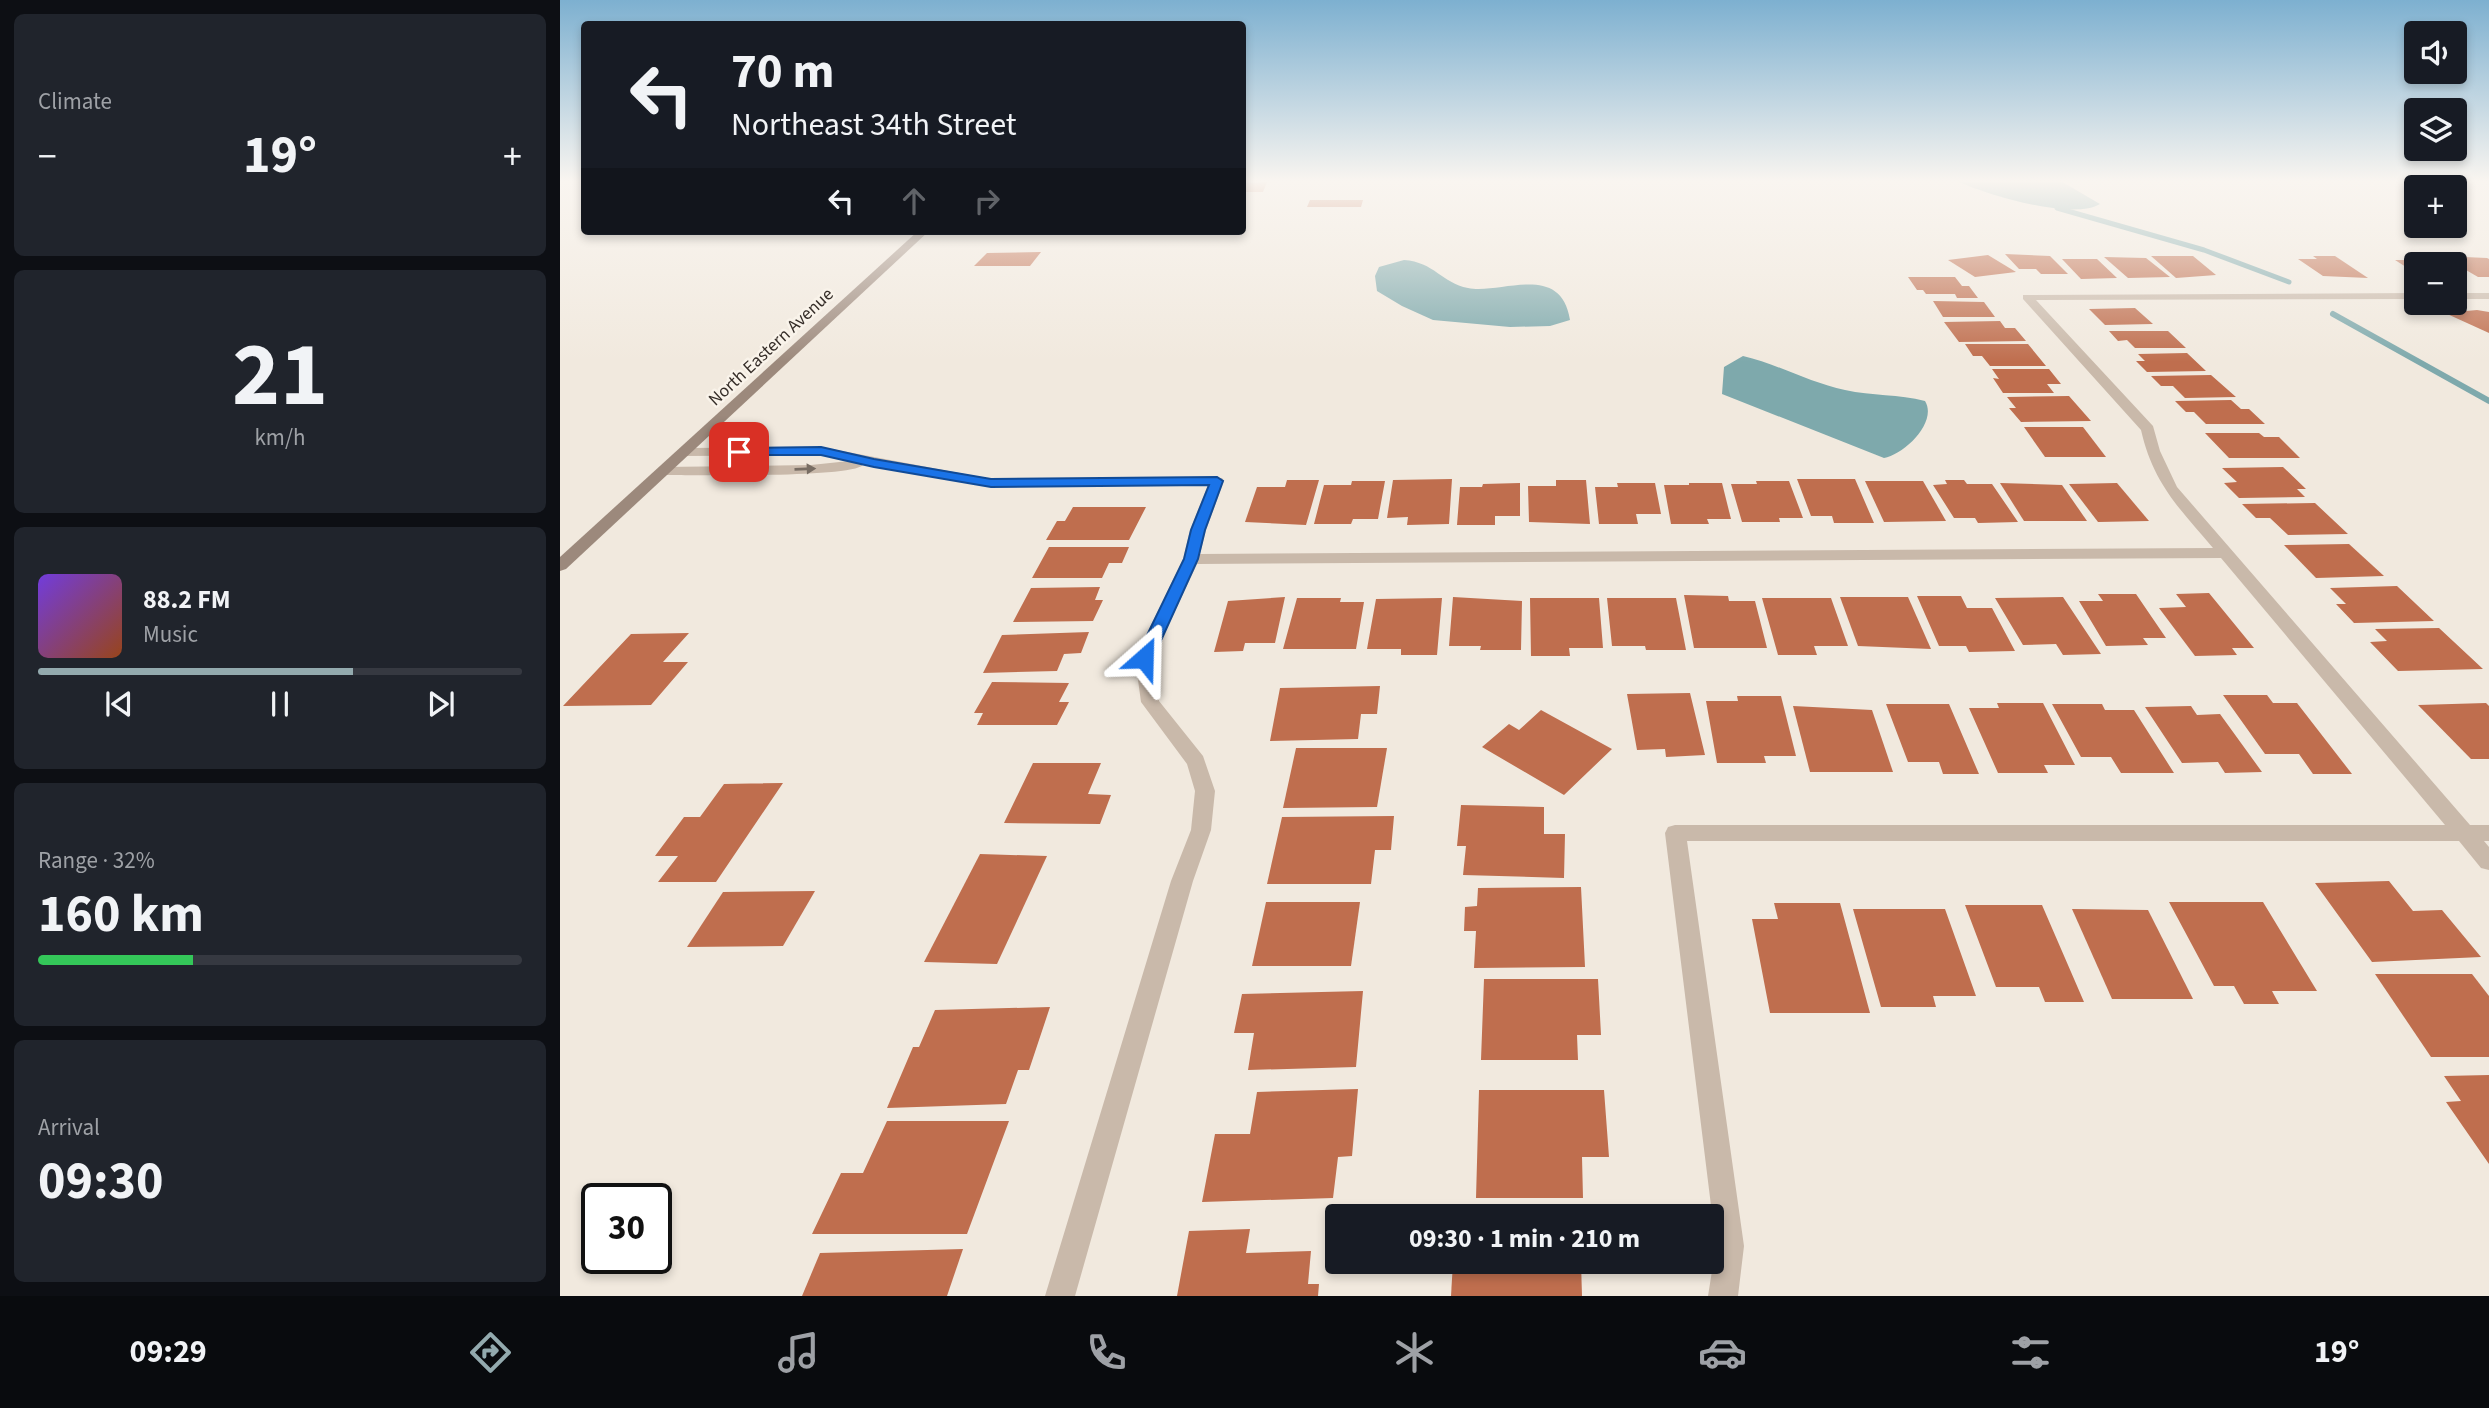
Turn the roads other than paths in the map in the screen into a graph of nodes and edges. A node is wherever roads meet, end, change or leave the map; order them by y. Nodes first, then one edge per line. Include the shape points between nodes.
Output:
1 (913, 240) edge
2 (2404, 296) edge
3 (2467, 296) edge
4 (2489, 296) edge
5 (684, 452) junction
6 (874, 463) junction
7 (663, 471) junction
8 (2223, 553) junction
9 (1191, 559) junction
10 (560, 566) edge
11 (2489, 833) edge
12 (2465, 834) junction
13 (2489, 862) edge
14 (1060, 1296) edge
15 (1723, 1296) edge

1 - 5 main road, North Eastern Avenue
2 - 8 street via 2027,297 2148,429 2170,488
3 - 4 street
5 - 6 street via 821,451
5 - 7 main road, North Eastern Avenue
7 -> 6 street via 811,469
6 - 9 street via 991,483 1217,481
7 - 10 main road, North Eastern Avenue
8 - 9 street
8 - 12 street
9 - 14 street via 1144,658 1150,702 1196,761 1205,791 1201,830
11 - 12 street
12 - 13 street
12 - 15 street via 1675,833 1730,1246

